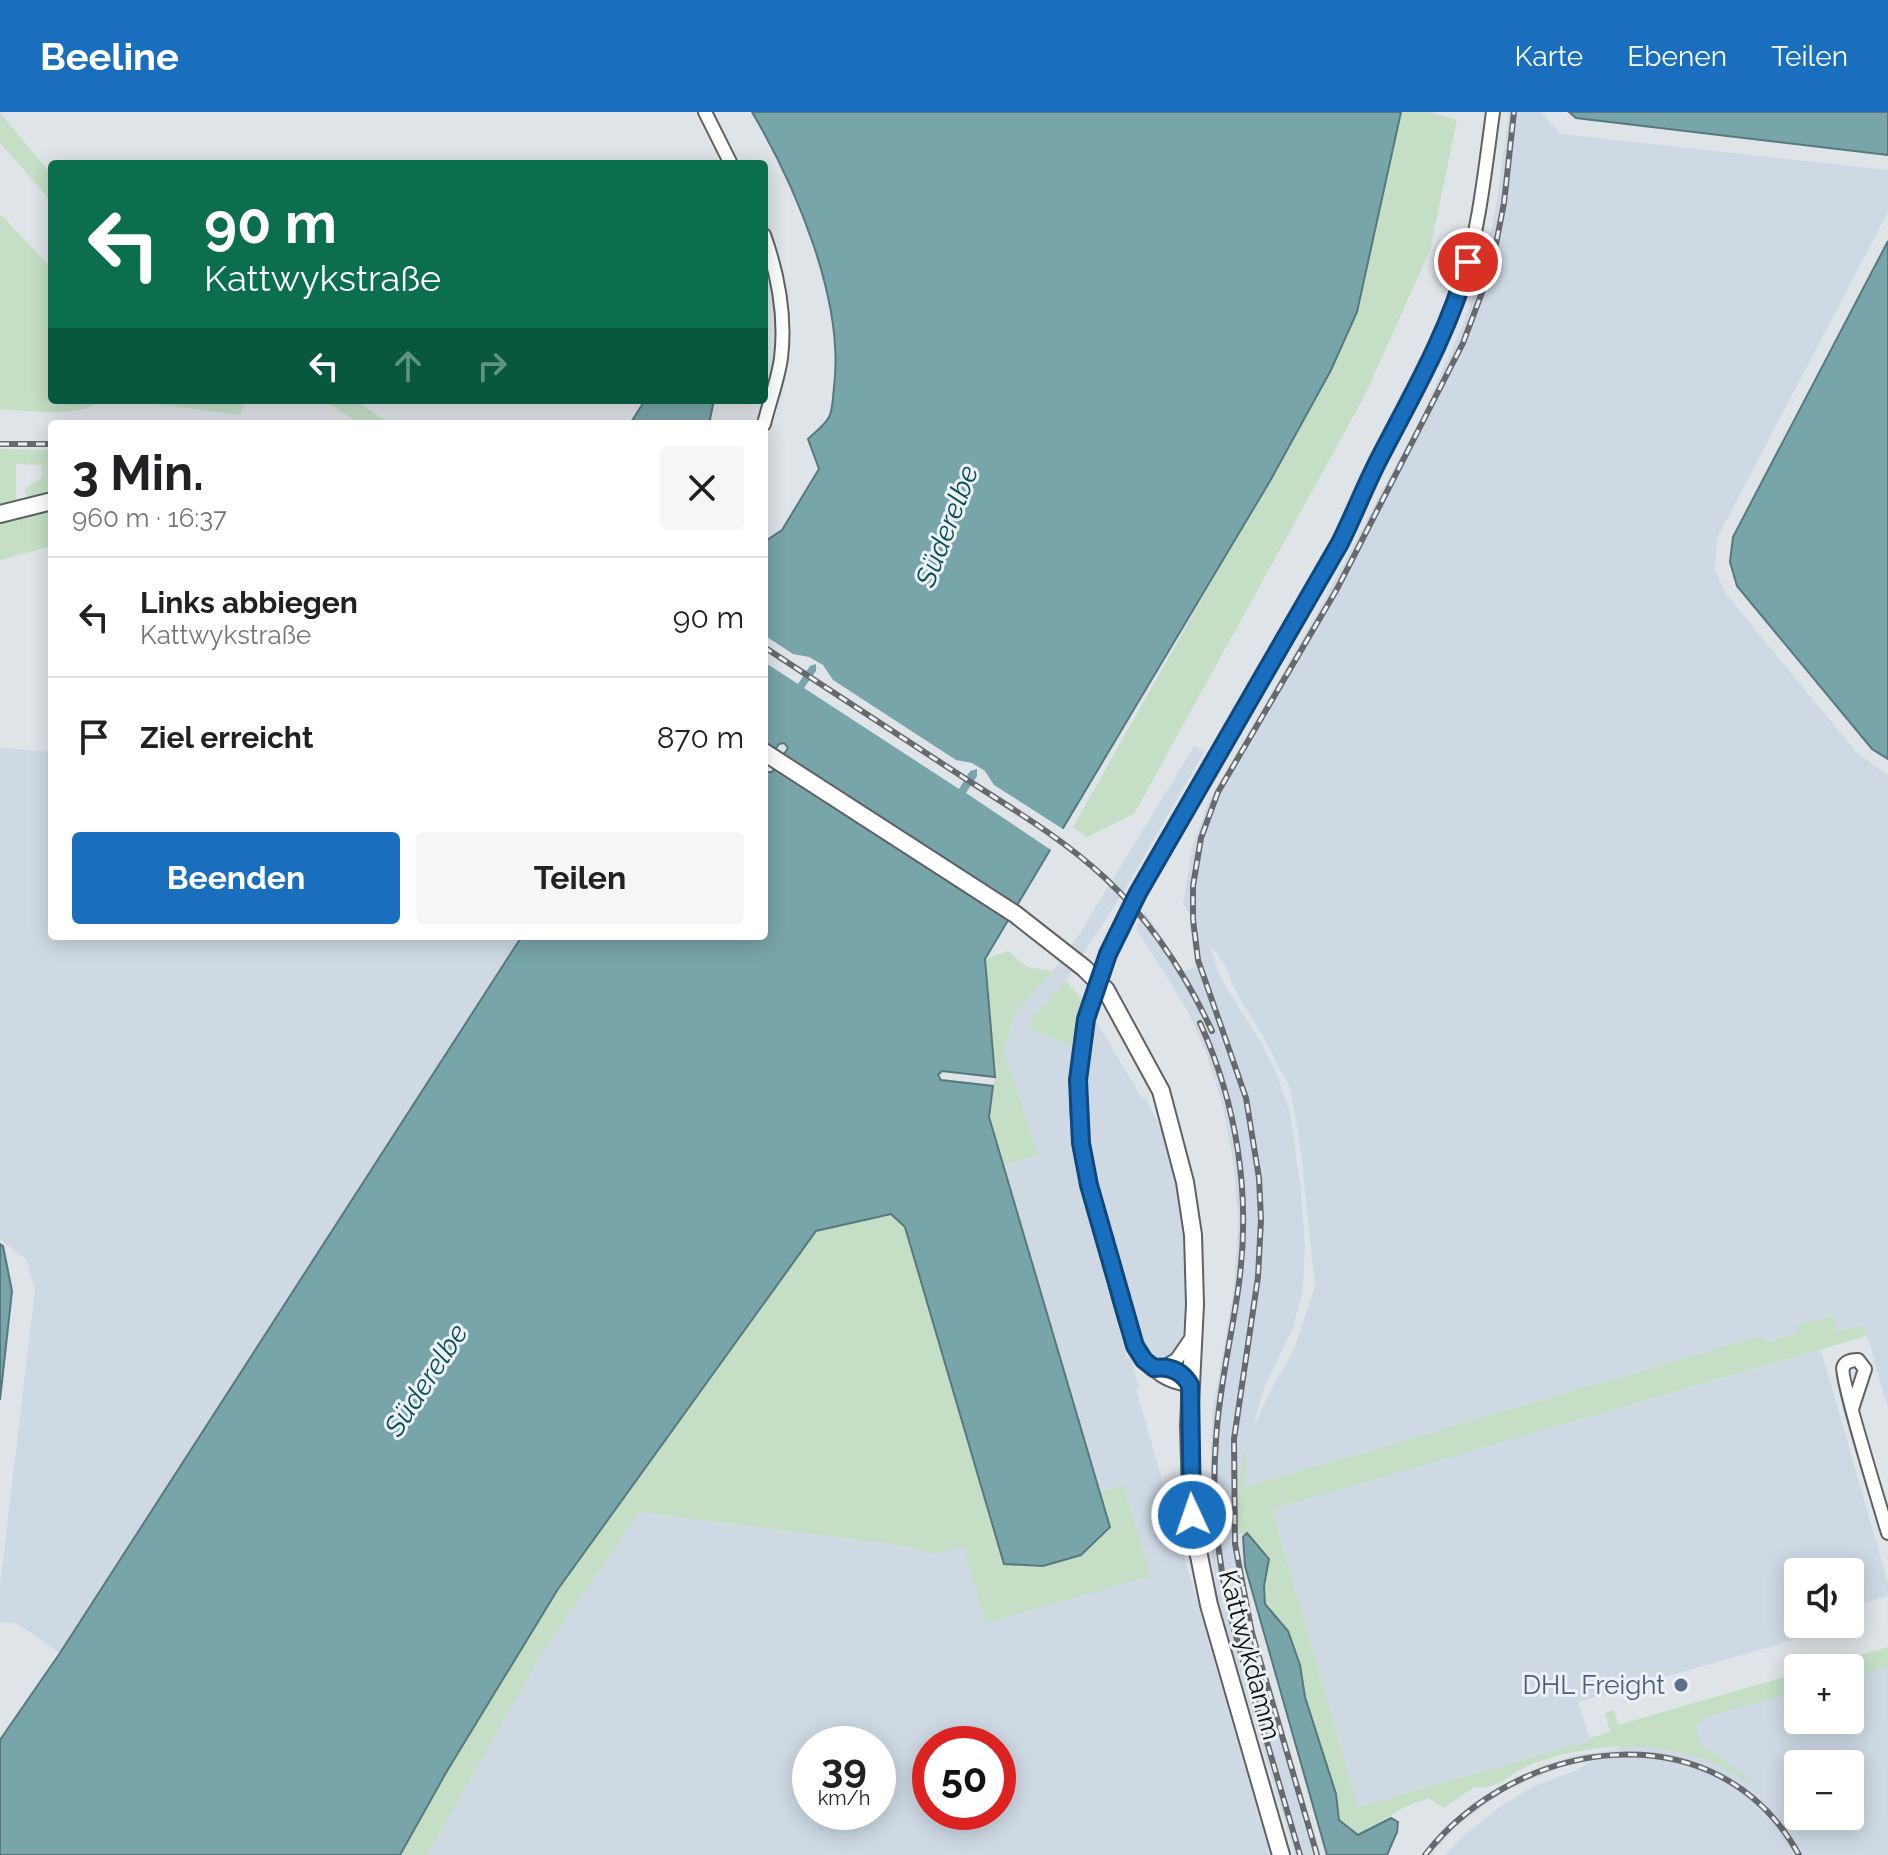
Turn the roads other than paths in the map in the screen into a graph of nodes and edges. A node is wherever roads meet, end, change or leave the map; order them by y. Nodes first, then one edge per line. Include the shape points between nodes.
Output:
1 (705, 112) edge
2 (1493, 112) edge
3 (729, 160) edge
4 (768, 248) edge
5 (765, 420) edge
6 (48, 502) edge
7 (0, 514) edge
8 (768, 755) edge
9 (1193, 1334) junction
10 (1159, 1367) junction
11 (1190, 1385) junction
12 (1852, 1409) dead end
13 (1888, 1533) edge
14 (1281, 1855) edge

1 - 3 street
2 - 10 street, bridge via 1475,236 1437,347 1336,550 1115,937 1086,1019 1078,1117 1084,1166 1135,1346 1144,1360
4 - 5 street via 782,320 781,359
6 - 7 main road
8 - 9 main road, Kattwykdamm via 1015,914 1082,971 1142,1059 1172,1130 1193,1235
9 - 10 street via 1181,1355
9 - 11 main road, Kattwykdamm
10 - 11 street via 1160,1375
11 - 14 main road, Kattwykdamm via 1192,1505 1205,1586
12 - 13 street

